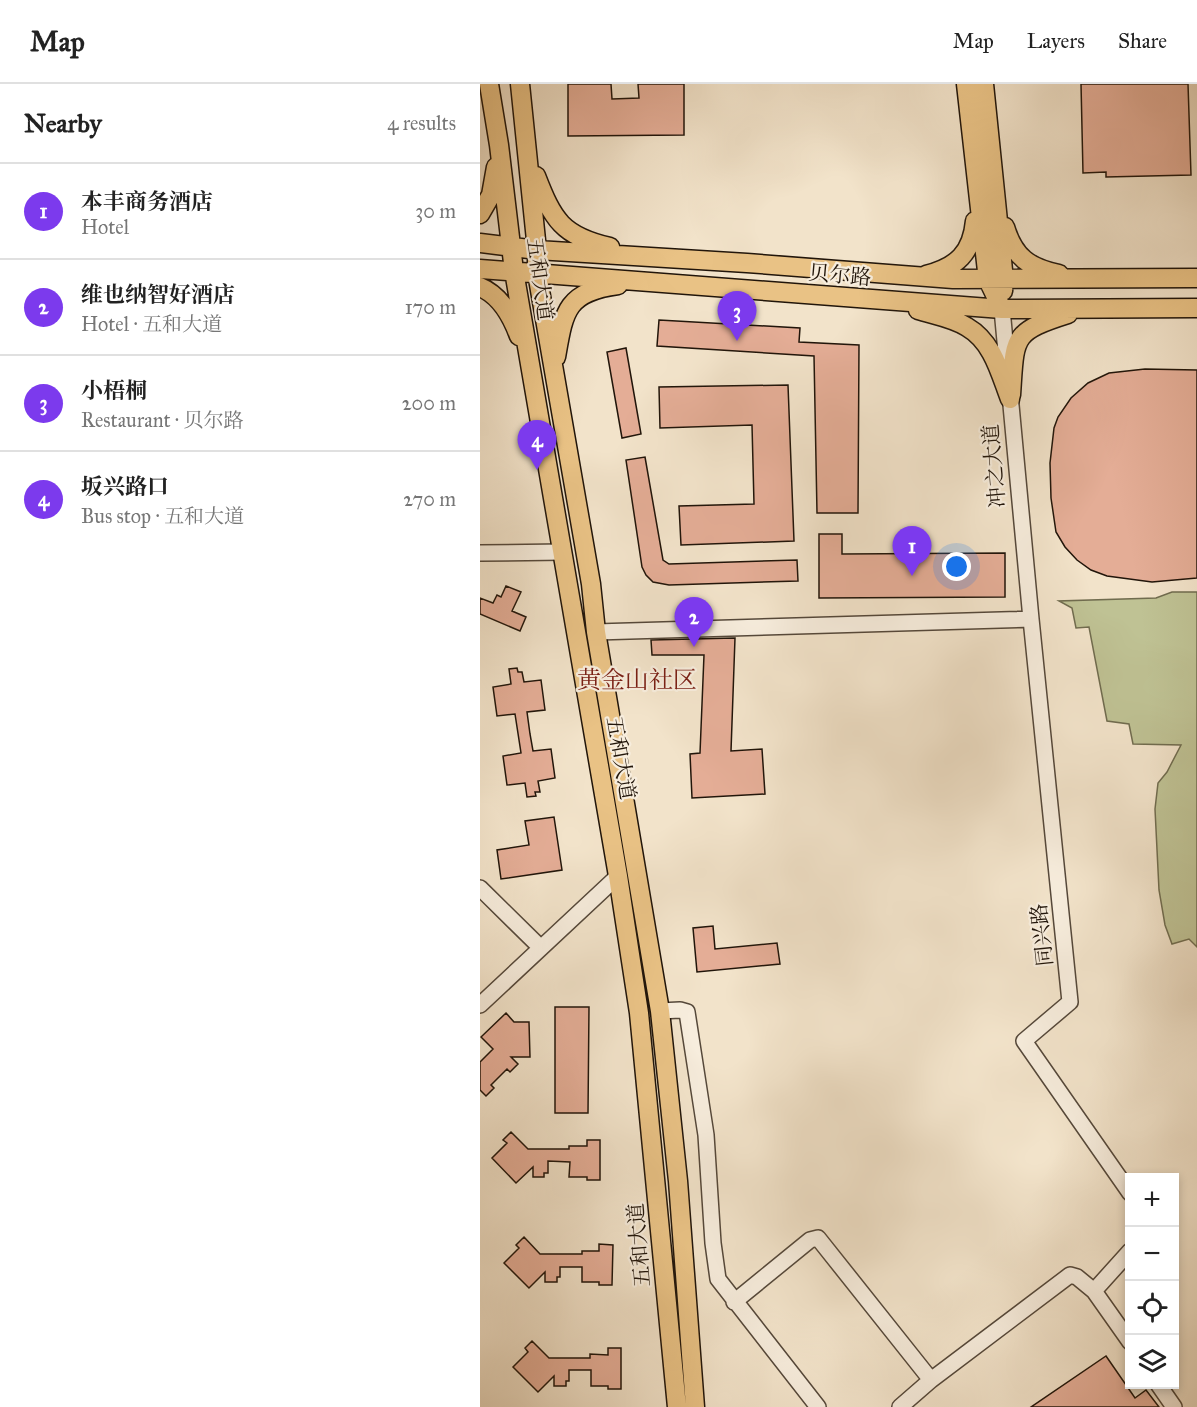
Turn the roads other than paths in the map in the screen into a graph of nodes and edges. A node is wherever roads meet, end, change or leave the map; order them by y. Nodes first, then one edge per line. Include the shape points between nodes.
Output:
1 (489, 84) edge
2 (520, 84) edge
3 (966, 84) edge
4 (984, 84) edge
5 (499, 145) junction
6 (528, 153) junction
7 (986, 190) junction
8 (480, 214) edge
9 (480, 243) edge
10 (512, 246) junction
11 (537, 250) junction
12 (653, 257) junction
13 (480, 269) edge
14 (513, 271) junction
15 (537, 273) junction
16 (921, 277) junction
17 (1197, 278) edge
18 (1091, 279) junction
19 (996, 280) junction
20 (644, 282) junction
21 (480, 287) edge
22 (887, 301) junction
23 (1087, 308) junction
24 (1197, 308) edge
25 (1002, 309) junction
26 (530, 362) junction
27 (554, 371) junction
28 (1010, 399) junction
29 (563, 552) junction
30 (480, 553) edge
31 (1031, 619) junction
32 (596, 632) junction
33 (618, 876) junction
34 (480, 888) edge
35 (541, 948) junction
36 (480, 1005) edge
37 (660, 1011) junction
38 (1125, 1185) edge
39 (1125, 1257) edge
40 (1094, 1291) junction
41 (734, 1302) junction
42 (1125, 1335) edge
43 (931, 1380) junction
44 (1161, 1389) edge
45 (677, 1407) edge
46 (695, 1407) edge
47 (818, 1407) edge
48 (900, 1407) edge
49 (1174, 1407) edge

1 - 5 main road, 五和大道
2 - 6 main road, 五和大道
3 - 7 main road, 冲之大道
4 - 7 main road, 冲之大道
5 - 8 main road via 491,195
5 - 10 main road, 五和大道
6 - 11 main road, 五和大道
6 - 12 main road via 551,212 563,228 597,244
7 - 16 main road via 974,237 963,256 943,271
7 - 18 main road via 1016,253 1048,272
7 - 19 main road, 冲之大道
9 - 10 main road, 贝尔路
10 - 11 main road, 贝尔路
10 - 14 main road, 五和大道
11 - 12 main road, 贝尔路
11 - 15 main road, 五和大道
12 - 16 main road, 贝尔路
13 - 14 main road, 贝尔路
14 - 15 main road, 贝尔路
14 - 26 main road, 五和大道
15 - 20 main road, 贝尔路
15 - 27 main road, 五和大道
16 - 19 main road, 贝尔路
17 - 18 main road, 贝尔路
18 - 19 main road, 贝尔路
19 - 25 main road, 冲之大道
20 - 22 main road, 贝尔路
20 - 27 main road via 602,287 570,305
21 - 26 main road via 500,302 513,320
22 - 25 main road, 贝尔路
22 - 28 main road via 968,327 983,339 993,355
23 - 24 main road, 贝尔路
23 - 25 main road, 贝尔路
23 - 28 main road via 1026,330 1013,357
25 - 28 street, 冲之大道
26 - 29 main road, 五和大道
27 - 32 main road, 五和大道
28 - 31 street, 冲之大道
29 - 30 street
29 - 33 main road, 五和大道
31 - 32 street
31 - 38 street, 同兴路 via 1070,1002 1024,1041
32 - 37 main road, 五和大道
33 - 35 street
33 - 45 main road, 五和大道 via 639,1013
34 - 35 street
35 - 36 street
37 - 41 street via 687,1012 706,1135 718,1279
37 - 46 main road, 五和大道
39 - 40 street
40 - 42 street
40 - 43 street via 1070,1275
41 - 43 street via 810,1240 818,1238
41 - 47 street
43 - 48 street
44 - 49 street

